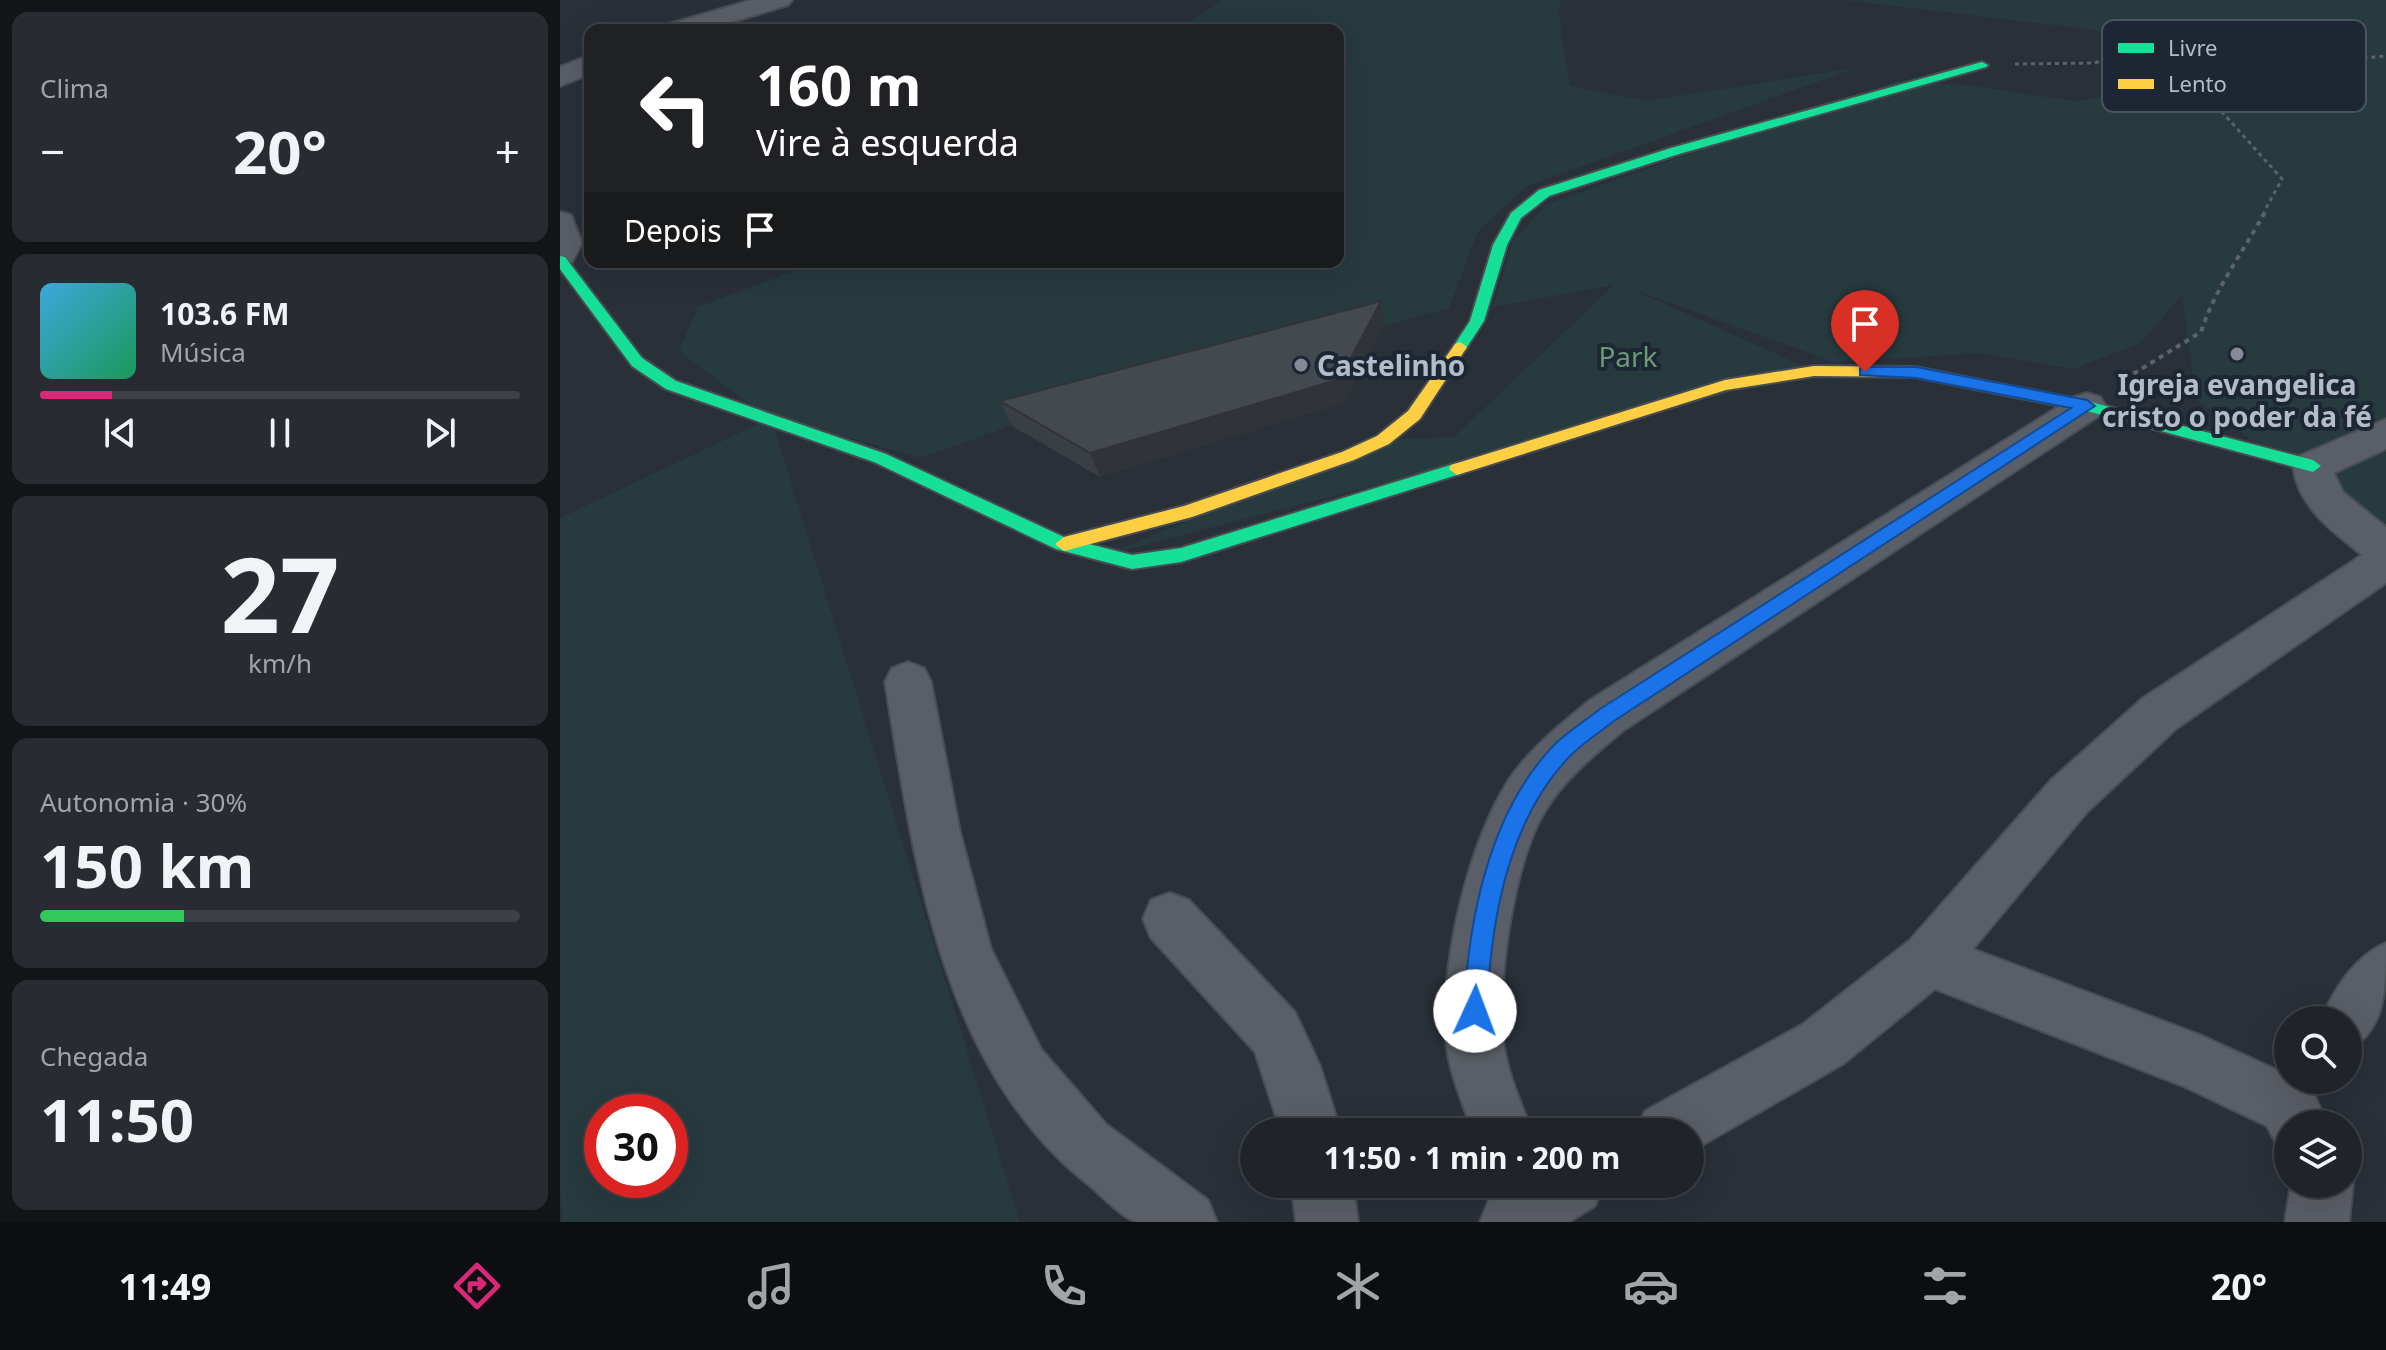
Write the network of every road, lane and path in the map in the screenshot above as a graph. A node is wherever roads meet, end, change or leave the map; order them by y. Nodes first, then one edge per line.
1 (779, 0) edge
2 (698, 24) edge
3 (2386, 56) edge
4 (2366, 58) edge
5 (2102, 61) edge
6 (1982, 65) joint
7 (584, 66) edge
8 (560, 78) edge
9 (2222, 112) edge
10 (560, 222) edge
11 (560, 258) edge
12 (2087, 406) junction
13 (2386, 433) edge
14 (2313, 466) junction
15 (1062, 544) junction
16 (2386, 550) edge
17 (2386, 561) edge
18 (908, 682) dead end
19 (1170, 919) dead end
20 (1929, 959) junction
21 (2386, 970) edge
22 (2360, 1006) edge
23 (2297, 1103) edge
24 (1307, 1118) edge
25 (1498, 1118) edge
26 (1691, 1118) edge
27 (1324, 1198) edge
28 (2321, 1198) edge
29 (1186, 1222) edge
30 (1327, 1222) edge
31 (2316, 1222) edge

1 - 2 street
3 - 4 path
5 - 6 path
6 - 15 street
7 - 8 street
9 - 12 path
10 - 11 street
11 - 15 street
12 - 14 street
12 - 15 street
12 - 25 street
13 - 14 street
14 - 16 street
17 - 20 street
18 - 29 street
19 - 24 street
20 - 23 street
20 - 26 street
21 - 22 street
27 - 30 street
28 - 31 street

